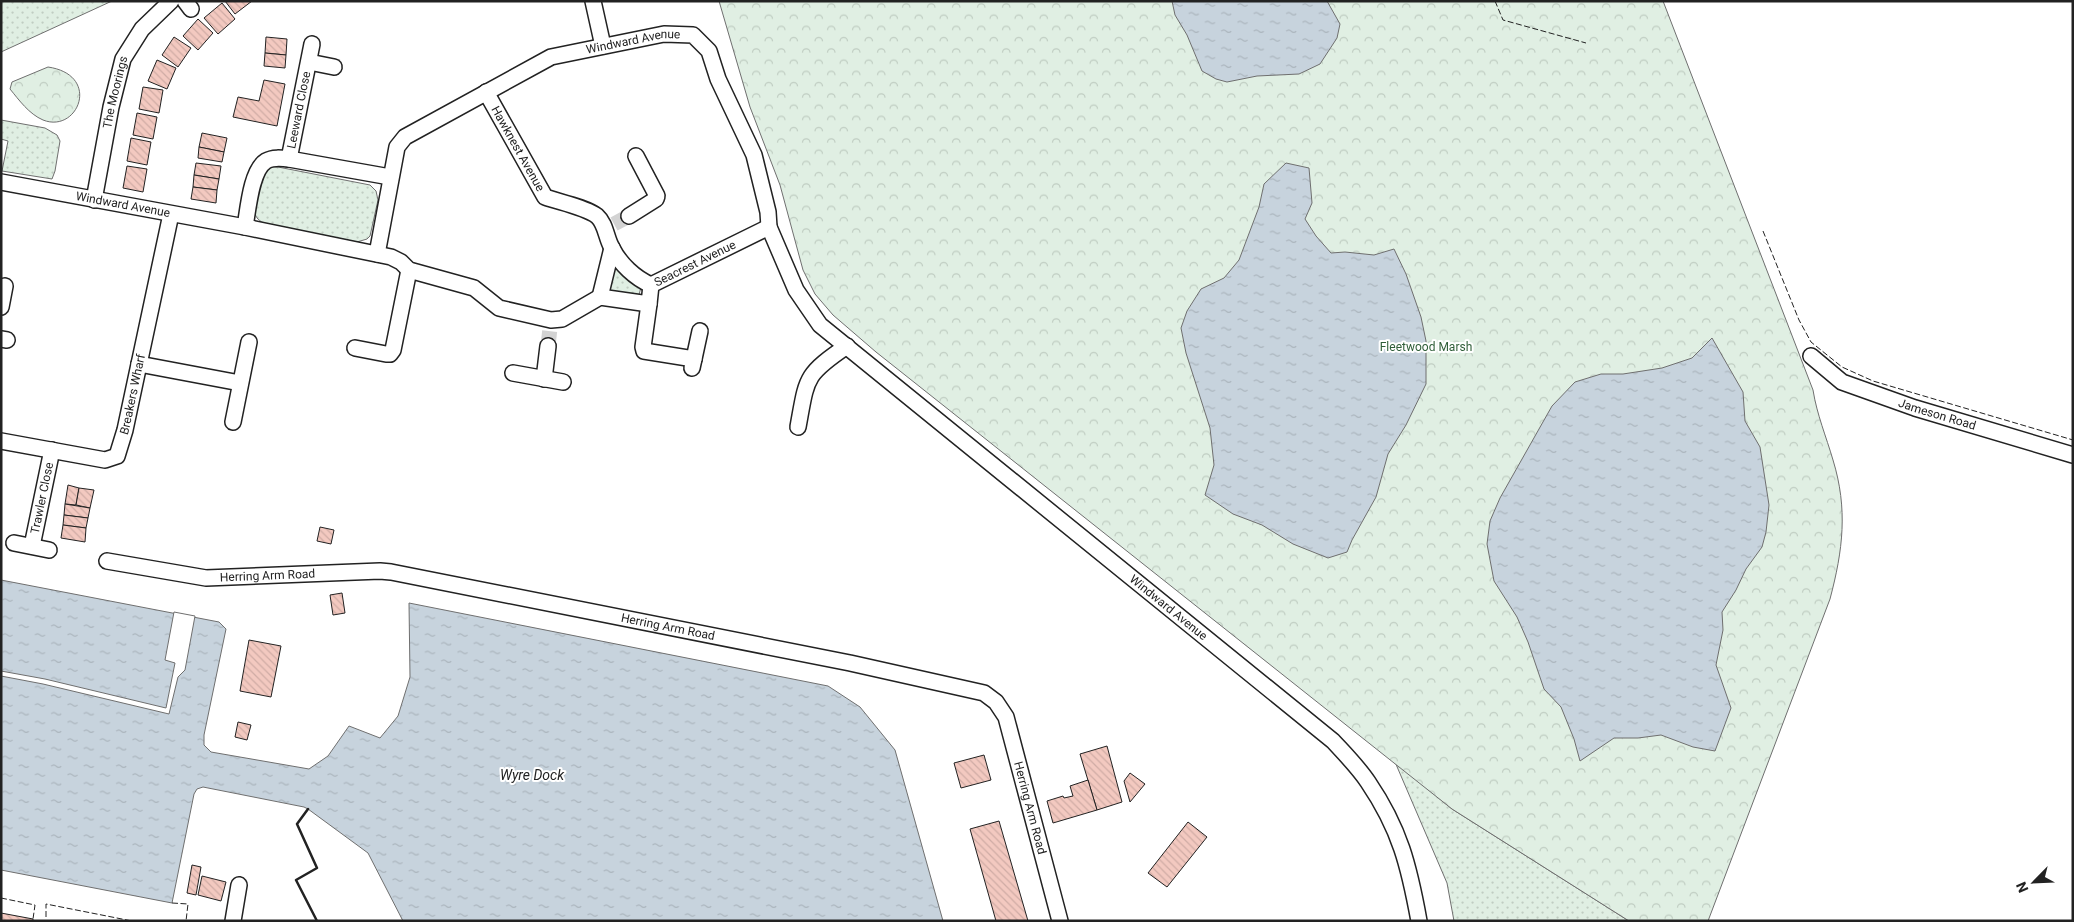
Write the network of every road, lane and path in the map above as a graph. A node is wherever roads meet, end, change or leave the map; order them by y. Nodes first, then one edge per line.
1 (171, 1) edge
2 (593, 1) edge
3 (312, 44) dead end
4 (603, 46) junction
5 (309, 62) junction
6 (334, 67) dead end
7 (486, 92) junction
8 (636, 156) dead end
9 (289, 158) junction
10 (390, 177) junction
11 (1, 182) edge
12 (94, 200) junction
13 (171, 214) junction
14 (629, 216) tunnel mouth
15 (245, 227) junction
16 (769, 227) junction
17 (612, 248) junction
18 (377, 254) junction
19 (408, 270) junction
20 (651, 285) junction
21 (7, 287) edge
22 (600, 297) junction
23 (649, 304) junction
24 (1, 307) edge
25 (700, 331) dead end
26 (249, 342) dead end
27 (548, 346) tunnel mouth
28 (847, 346) junction
29 (355, 348) dead end
30 (1811, 356) dead end
31 (139, 364) junction
32 (513, 373) dead end
33 (544, 379) junction
34 (563, 382) dead end
35 (240, 383) junction
36 (233, 422) dead end
37 (798, 427) dead end
38 (1, 440) edge
39 (52, 450) junction
40 (2073, 455) edge
41 (14, 543) dead end
42 (32, 546) junction
43 (49, 550) dead end
44 (108, 561) dead end
45 (239, 885) dead end
46 (233, 921) edge
47 (1060, 921) edge
48 (1419, 921) edge

1 - 12 street, The Moorings
2 - 4 street
3 - 5 street, Leeward Close
4 - 7 street, Windward Avenue
4 - 16 street, Windward Avenue
5 - 6 street, Leeward Close
5 - 9 street, Leeward Close
7 - 10 street, Windward Avenue
7 - 17 street, Hawknest Avenue
8 - 14 street
9 - 10 street
9 - 15 street
10 - 18 street, Windward Avenue
11 - 12 street, Windward Avenue
12 - 13 street, Windward Avenue
13 - 15 street, Windward Avenue
13 - 31 street, Breakers Wharf
15 - 18 street, Windward Avenue
16 - 20 street, Seacrest Avenue
16 - 28 street, Windward Avenue
17 - 20 street, Hawknest Avenue
17 - 22 street
18 - 19 street
19 - 22 street
19 - 29 street
20 - 23 street, Seacrest Avenue
21 - 24 street
22 - 23 street, Seacrest Avenue
23 - 25 street
26 - 35 street
27 - 33 street
28 - 37 street
28 - 48 street, Windward Avenue
30 - 40 street, Jameson Road
31 - 35 street
31 - 39 street, Breakers Wharf
32 - 33 street
33 - 34 street
35 - 36 street
38 - 39 street, Breakers Wharf
39 - 42 street, Trawler Close
41 - 42 street, Trawler Close
42 - 43 street, Trawler Close
44 - 47 street, Herring Arm Road
45 - 46 street

